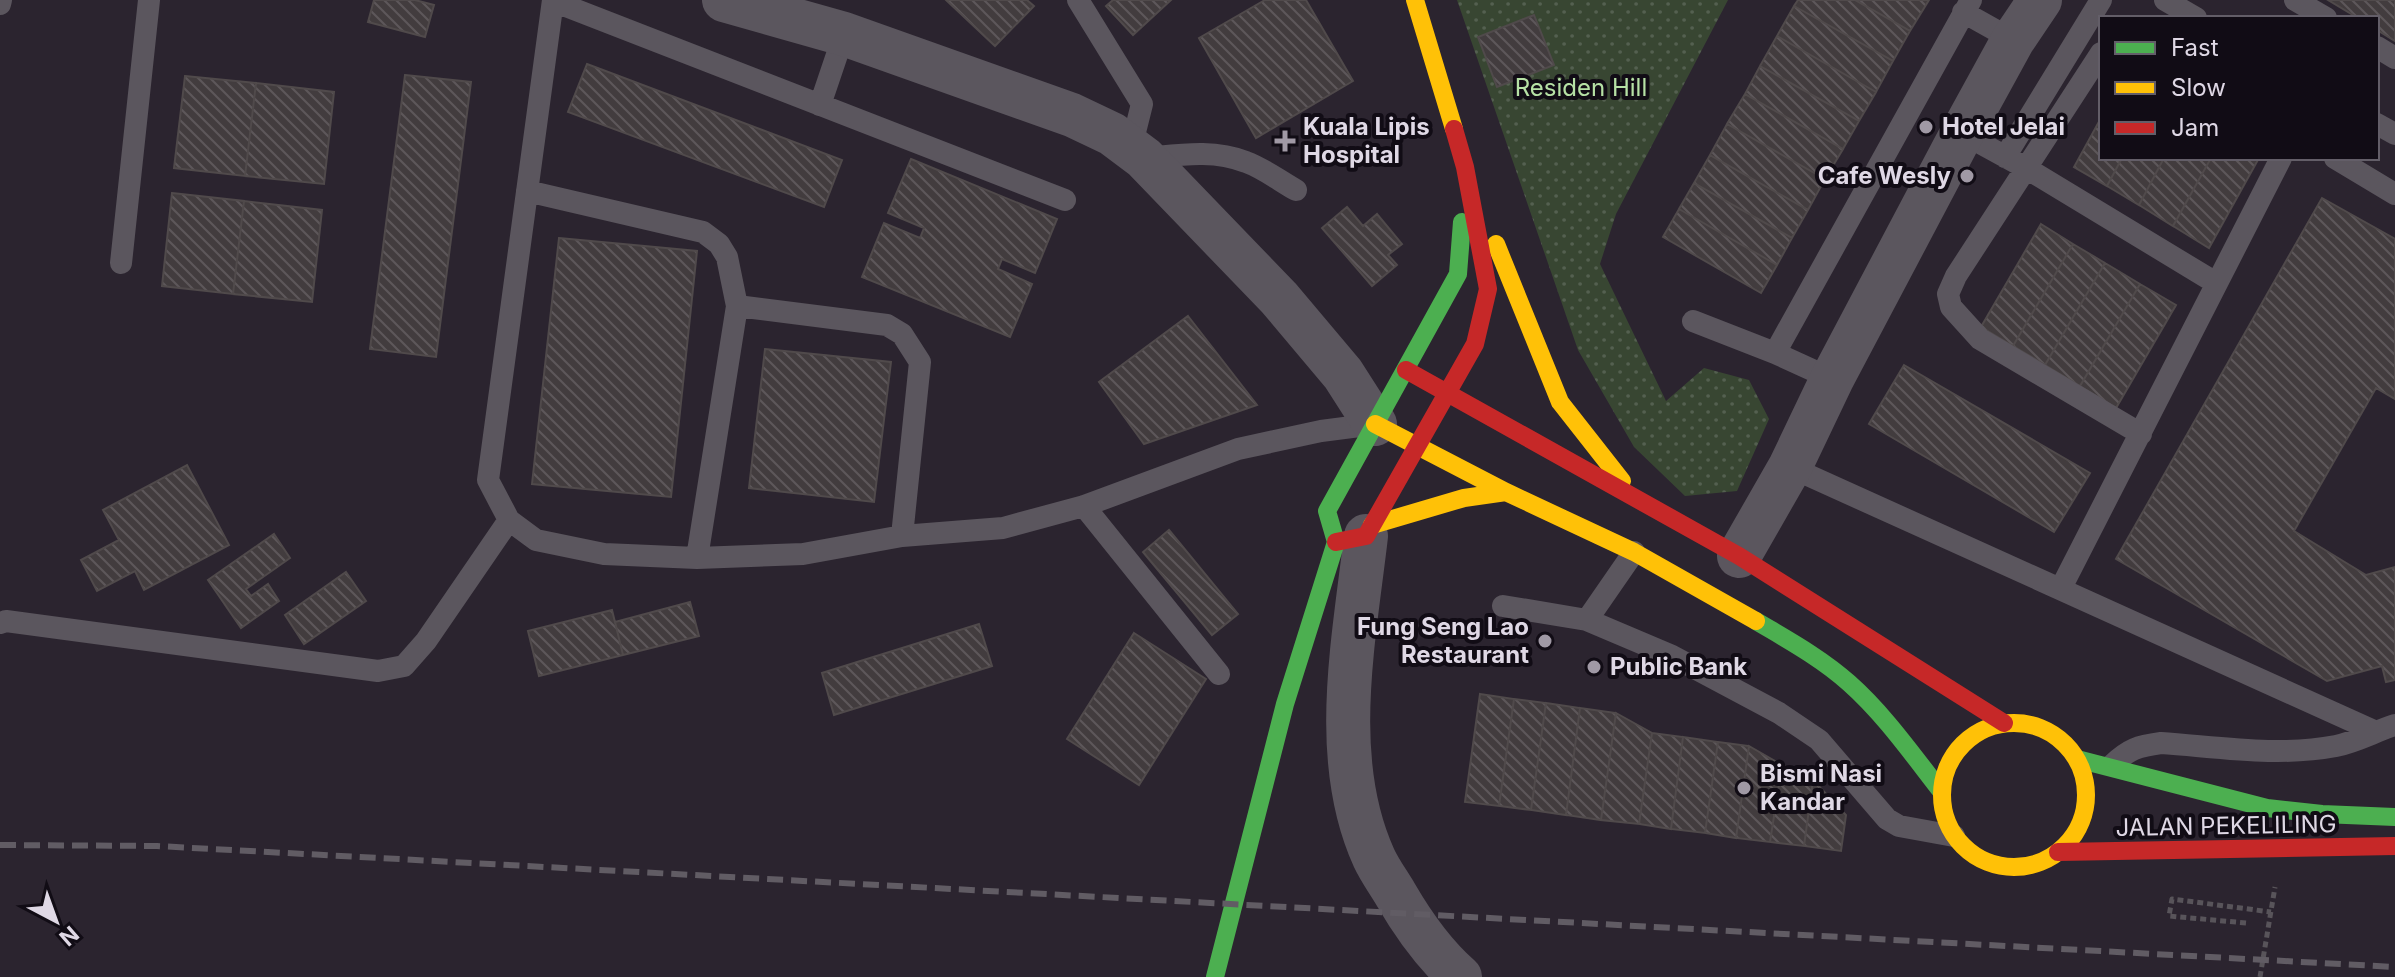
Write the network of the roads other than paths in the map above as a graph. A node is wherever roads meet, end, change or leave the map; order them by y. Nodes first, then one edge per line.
1 (149, 0) edge
2 (724, 0) edge
3 (1078, 0) edge
4 (1415, 0) edge
5 (2040, 0) edge
6 (2101, 0) edge
7 (2165, 0) edge
8 (2295, 0) edge
9 (553, 1) edge
10 (1967, 6) edge
11 (2193, 16) edge
12 (2323, 16) edge
13 (844, 34) junction
14 (2013, 40) junction
15 (2099, 56) edge
16 (820, 105) junction
17 (1962, 133) junction
18 (1137, 153) junction
19 (2005, 157) junction
20 (2280, 160) edge
21 (2338, 160) edge
22 (1465, 167) junction
23 (2026, 168) junction
24 (1296, 190) dead end
25 (527, 191) junction
26 (2395, 194) edge
27 (1065, 200) dead end
28 (121, 263) dead end
29 (2216, 283) junction
30 (737, 306) junction
31 (1693, 321) dead end
32 (1775, 353) junction
33 (1406, 370) junction
34 (1343, 374) junction
35 (1832, 379) junction
36 (1446, 394) junction
37 (1375, 424) junction
38 (2141, 434) junction
39 (1417, 446) junction
40 (1790, 467) junction
41 (1506, 492) junction
42 (1632, 494) junction
43 (1084, 506) junction
44 (509, 520) junction
45 (1358, 534) junction
46 (902, 536) junction
47 (1634, 552) junction
48 (1739, 556) junction
49 (697, 558) junction
50 (2061, 588) junction
51 (1503, 606) dead end
52 (1587, 620) junction
53 (0, 623) edge
54 (1219, 674) dead end
55 (2004, 723) junction
56 (2384, 728) edge
57 (2077, 759) junction
58 (2112, 765) junction
59 (1941, 791) junction
60 (2395, 817) edge
61 (1954, 836) junction
62 (2395, 846) edge
63 (2058, 852) junction
64 (1215, 977) edge
65 (1460, 977) edge

1 - 28 lane
2 - 13 street
3 - 18 lane
4 - 22 street
5 - 14 street
6 - 19 lane
7 - 11 lane
8 - 12 lane
9 - 16 lane
9 - 25 lane
10 - 14 lane
10 - 32 lane
13 - 16 lane
13 - 18 street
14 - 17 street
15 - 23 lane
16 - 27 lane
17 - 19 lane
17 - 35 street
18 - 24 lane
18 - 34 street
19 - 23 lane
20 - 29 lane
21 - 26 lane
22 - 33 street
22 - 36 street
22 - 42 street
23 - 29 lane
23 - 38 lane
25 - 30 lane
25 - 44 lane
29 - 38 lane
30 - 46 lane
30 - 49 lane
31 - 32 lane
32 - 35 lane
33 - 34 street
33 - 36 street
33 - 37 street
34 - 37 street
35 - 40 street
36 - 39 street
36 - 42 street
37 - 39 street
37 - 43 lane
37 - 45 street
38 - 50 lane
39 - 41 street
39 - 45 street
40 - 48 street
40 - 50 lane
41 - 45 street
41 - 47 street
42 - 48 street
43 - 46 lane
43 - 54 lane
44 - 49 lane
44 - 53 lane
45 - 64 street
45 - 65 street
46 - 49 lane
47 - 52 lane
47 - 59 street
48 - 55 street
50 - 56 lane
51 - 52 lane
52 - 61 lane
55 - 57 street
55 - 59 street
56 - 58 lane
57 - 58 street, JALAN PEKELILING
57 - 63 street
58 - 60 street, JALAN PEKELILING
59 - 61 street
61 - 63 street
62 - 63 street, JALAN PEKELILING

